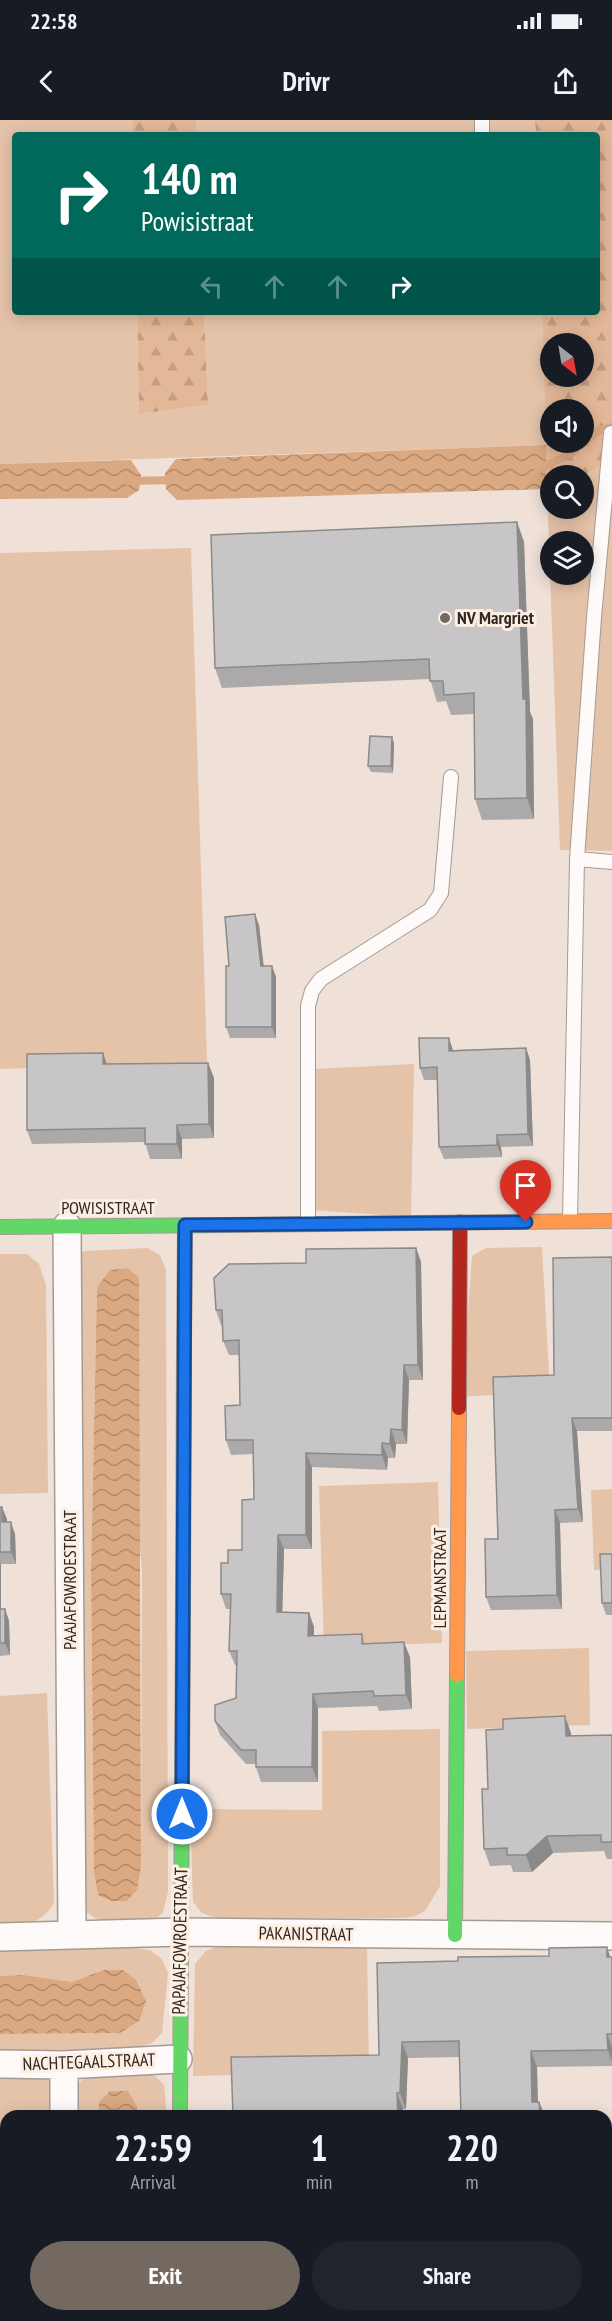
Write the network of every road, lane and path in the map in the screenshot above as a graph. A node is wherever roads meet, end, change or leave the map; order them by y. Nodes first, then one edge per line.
1 (611, 433) edge
2 (452, 777) dead end
3 (577, 859) junction
4 (612, 862) edge
5 (570, 1221) junction
6 (612, 1221) edge
7 (460, 1222) junction
8 (308, 1223) junction
9 (185, 1225) junction
10 (67, 1226) junction
11 (0, 1227) edge
12 (181, 1932) junction
13 (72, 1934) junction
14 (455, 1935) junction
15 (612, 1936) edge
16 (0, 1937) edge
17 (178, 2059) junction
18 (0, 2064) edge
19 (64, 2065) junction
20 (64, 2110) edge
21 (180, 2110) edge

1 - 3 lane
2 - 8 lane
3 - 4 lane
3 - 5 lane
5 - 6 street, POWISISTRAAT
5 - 7 street, POWISISTRAAT
7 - 8 street, POWISISTRAAT
7 - 14 street, LEPMANSTRAAT
8 - 9 street, POWISISTRAAT
9 - 10 street, POWISISTRAAT
9 - 12 street, PAPAJAFOWROESTRAAT
10 - 11 street, POWISISTRAAT
10 - 13 street, PAAJAFOWROESTRAAT
12 - 13 street, PAKANISTRAAT
12 - 14 street, PAKANISTRAAT
12 - 17 street, PAPAJAFOWROESTRAAT
13 - 16 street, PAKANISTRAAT
14 - 15 street, PAKANISTRAAT
17 - 19 street, NACHTEGAALSTRAAT
17 - 21 street, PAPAJAFOWROESTRAAT
18 - 19 street, NACHTEGAALSTRAAT
19 - 20 street

